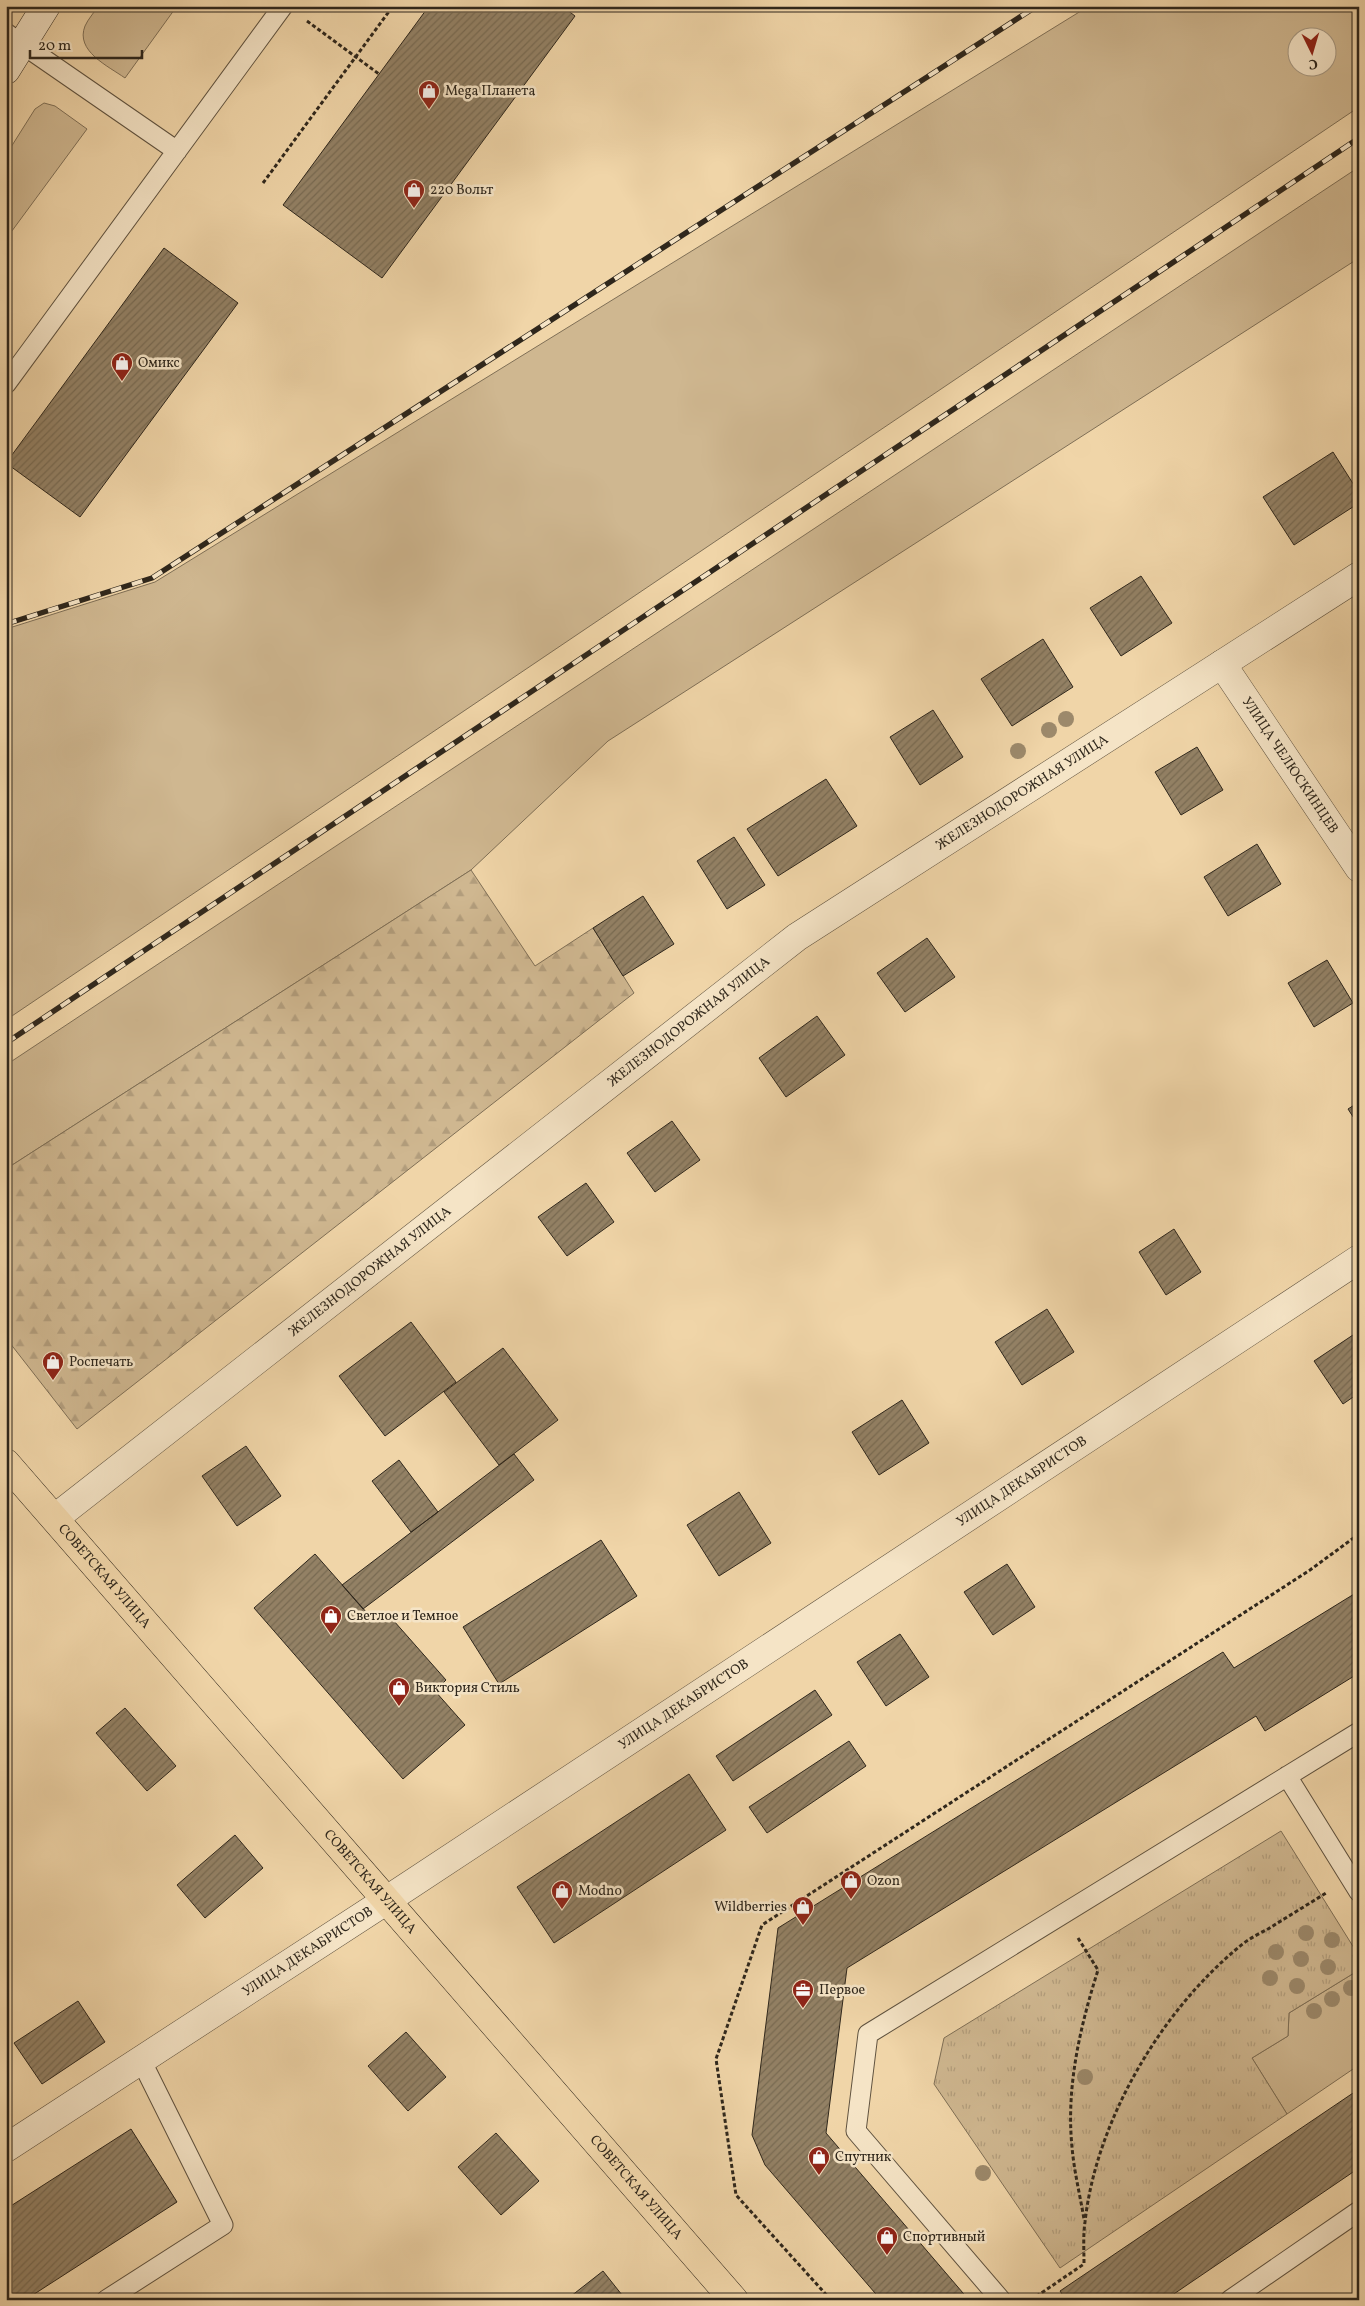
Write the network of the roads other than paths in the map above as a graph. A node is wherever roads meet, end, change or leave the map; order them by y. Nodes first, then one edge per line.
1 (46, 6) edge
2 (283, 6) edge
3 (14, 38) edge
4 (6, 70) edge
5 (177, 151) junction
6 (6, 384) edge
7 (1359, 576) edge
8 (1222, 664) junction
9 (1359, 868) edge
10 (1359, 1259) edge
11 (6, 1463) edge
12 (54, 1518) junction
13 (1359, 1732) edge
14 (1287, 1776) junction
15 (1354, 1885) edge
16 (387, 1900) junction
17 (141, 2060) junction
18 (6, 2148) edge
19 (1359, 2211) edge
20 (106, 2300) edge
21 (734, 2300) edge
22 (1001, 2300) edge
23 (1230, 2300) edge

1 - 3 street
2 - 5 lane
3 - 4 street
3 - 5 lane
5 - 6 lane
7 - 8 street, ЖЕЛЕЗНОДОРОЖНАЯ УЛИЦА
8 - 9 street, УЛИЦА ЧЕЛЮСКИНЦЕВ
8 - 12 street, ЖЕЛЕЗНОДОРОЖНАЯ УЛИЦА
10 - 16 street, УЛИЦА ДЕКАБРИСТОВ
11 - 12 main road, СОВЕТСКАЯ УЛИЦА
12 - 16 main road, СОВЕТСКАЯ УЛИЦА
13 - 14 lane
14 - 15 lane
14 - 22 lane
16 - 17 street, УЛИЦА ДЕКАБРИСТОВ
16 - 21 main road, СОВЕТСКАЯ УЛИЦА
17 - 18 street, УЛИЦА ДЕКАБРИСТОВ
17 - 20 lane
19 - 23 lane

